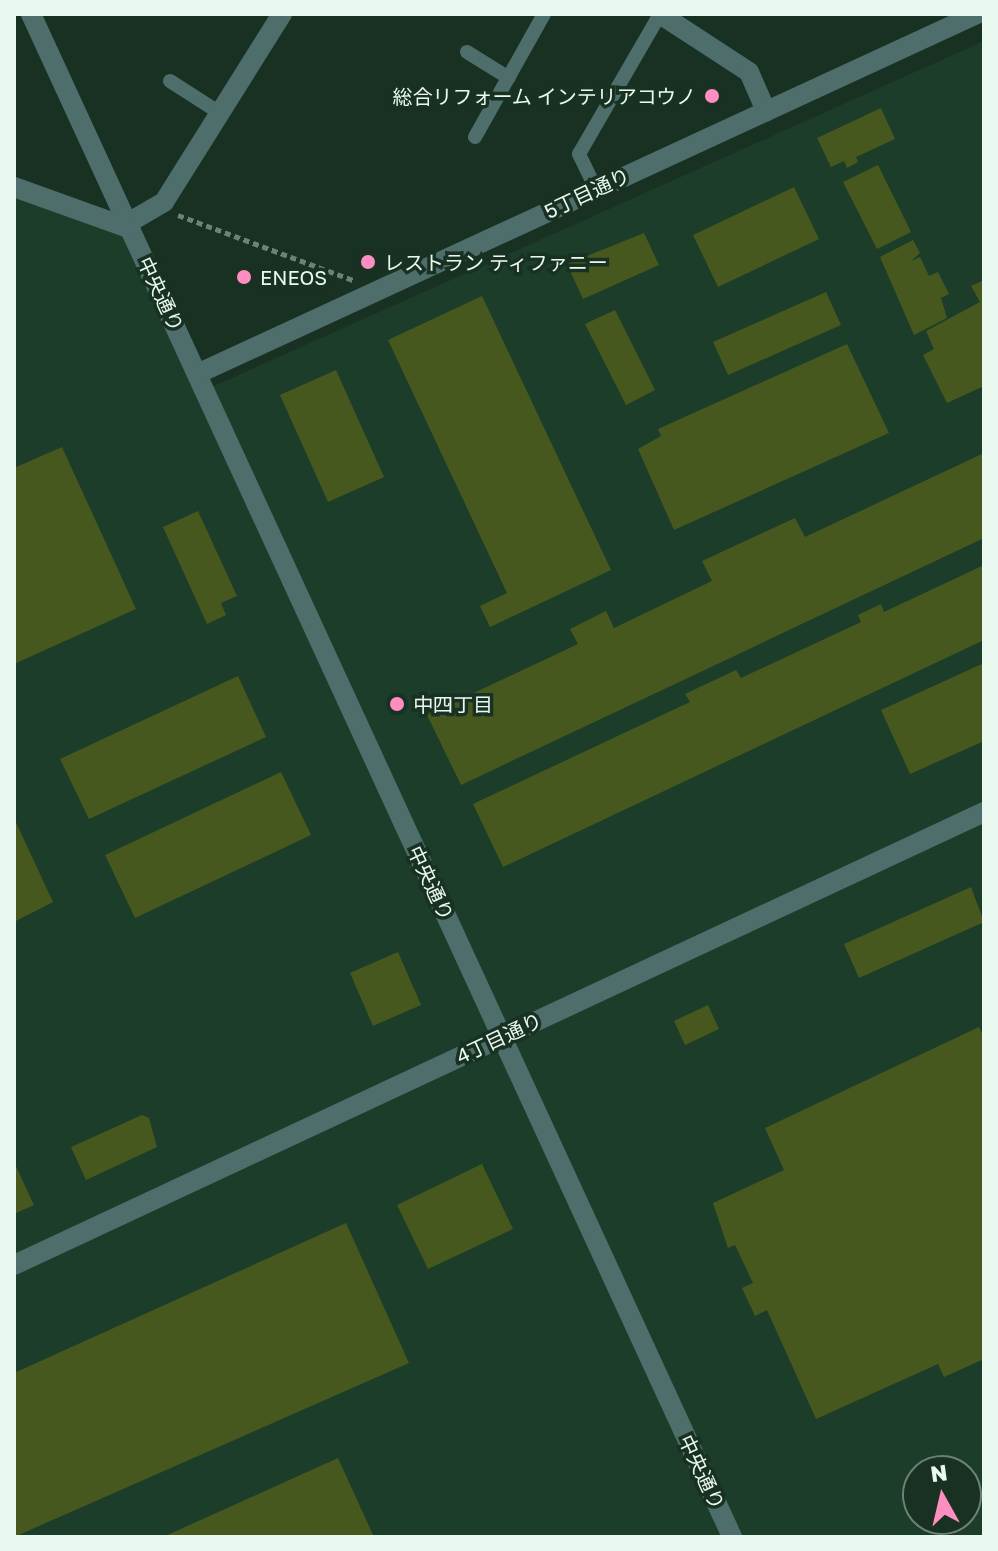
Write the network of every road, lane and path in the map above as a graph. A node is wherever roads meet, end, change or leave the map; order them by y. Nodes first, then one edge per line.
1 (31, 14) edge
2 (544, 14) edge
3 (660, 14) edge
4 (977, 14) edge
5 (274, 17) edge
6 (467, 52) dead end
7 (509, 78) junction
8 (170, 81) dead end
9 (766, 111) junction
10 (220, 113) junction
11 (475, 137) dead end
12 (14, 187) edge
13 (596, 189) junction
14 (156, 207) junction
15 (129, 226) junction
16 (364, 296) junction
17 (197, 374) junction
18 (984, 812) edge
19 (502, 1037) junction
20 (14, 1265) edge
21 (732, 1537) edge

1 - 15 street, 中央通り
2 - 7 lane
3 - 9 street
3 - 13 lane
4 - 9 street, 5丁目通り
5 - 10 street
6 - 7 lane
7 - 11 lane
8 - 10 lane
9 - 13 street, 5丁目通り
10 - 14 street
12 - 15 street
13 - 16 street, 5丁目通り
14 - 15 street
14 - 16 path
15 - 17 street, 中央通り
16 - 17 street, 5丁目通り
17 - 19 street, 中央通り
18 - 19 street, 4丁目通り
19 - 20 street, 4丁目通り
19 - 21 street, 中央通り

